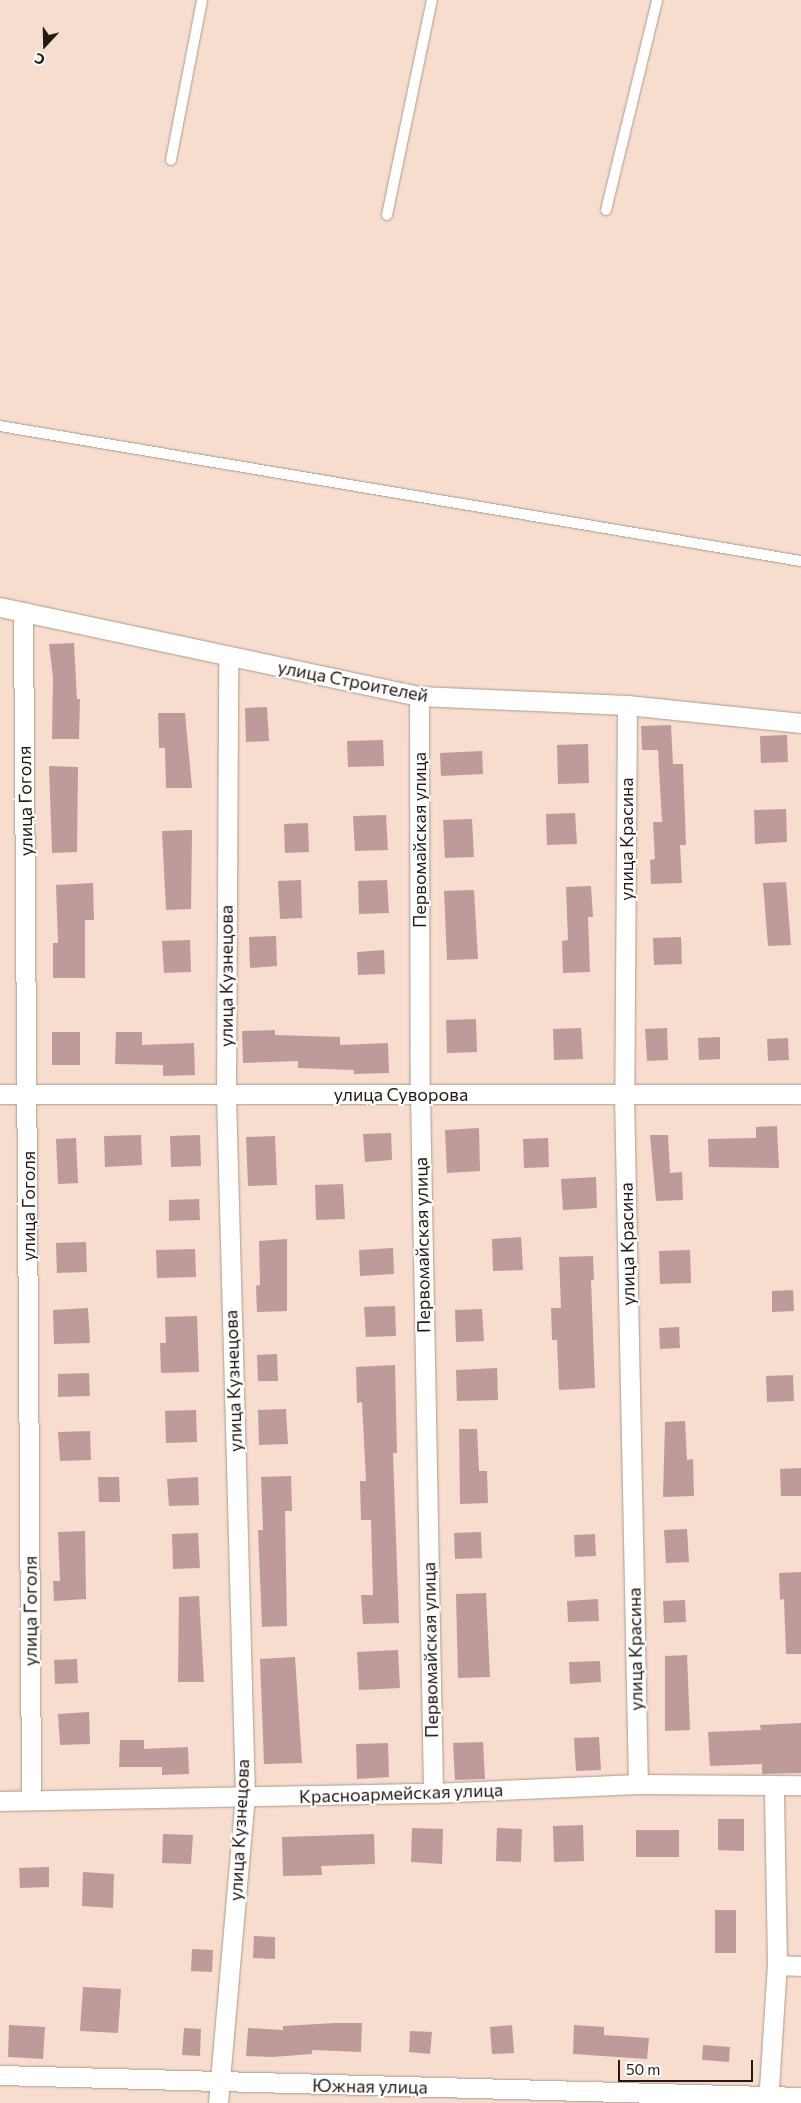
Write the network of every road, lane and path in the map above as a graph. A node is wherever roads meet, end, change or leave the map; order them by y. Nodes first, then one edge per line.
1 (202, 0) edge
2 (432, 0) edge
3 (657, 0) edge
4 (170, 160) dead end
5 (606, 210) dead end
6 (388, 215) dead end
7 (0, 426) edge
8 (801, 560) edge
9 (0, 606) edge
10 (23, 612) junction
11 (228, 657) junction
12 (419, 696) junction
13 (627, 705) junction
14 (801, 723) edge
15 (0, 1094) edge
16 (28, 1094) junction
17 (226, 1094) junction
18 (420, 1094) junction
19 (624, 1094) junction
20 (801, 1094) edge
21 (638, 1784) junction
22 (801, 1785) edge
23 (774, 1786) junction
24 (433, 1793) junction
25 (245, 1797) junction
26 (31, 1800) junction
27 (0, 1801) edge
28 (777, 1965) junction
29 (801, 1966) edge
30 (0, 2075) edge
31 (220, 2082) junction
32 (801, 2097) edge
33 (768, 2100) edge
34 (218, 2103) edge

1 - 4 lane
2 - 6 lane
3 - 5 lane
7 - 8 lane
9 - 10 street, улица Строителей
10 - 11 street, улица Строителей
10 - 16 street, улица Гоголя
11 - 12 street, улица Строителей
11 - 17 street, улица Кузнецова
12 - 13 street, улица Строителей
12 - 18 street, Первомайская улица
13 - 14 street, улица Строителей
13 - 19 street, улица Красина
15 - 16 street, улица Суворова
16 - 17 street, улица Суворова
16 - 26 street, улица Гоголя
17 - 18 street, улица Суворова
17 - 25 street, улица Кузнецова
18 - 19 street, улица Суворова
18 - 24 street, Первомайская улица
19 - 20 street, улица Суворова
19 - 21 street, улица Красина
21 - 23 street, Красноармейская улица
21 - 24 street, Красноармейская улица
22 - 23 street, Красноармейская улица
23 - 28 street
24 - 25 street, Красноармейская улица
25 - 26 street, Красноармейская улица
25 - 31 street, улица Кузнецова
26 - 27 street, Красноармейская улица
28 - 29 street
28 - 33 street
30 - 31 street, Южная улица
31 - 33 street, Южная улица
31 - 34 street, улица Кузнецова
32 - 33 street, Южная улица

